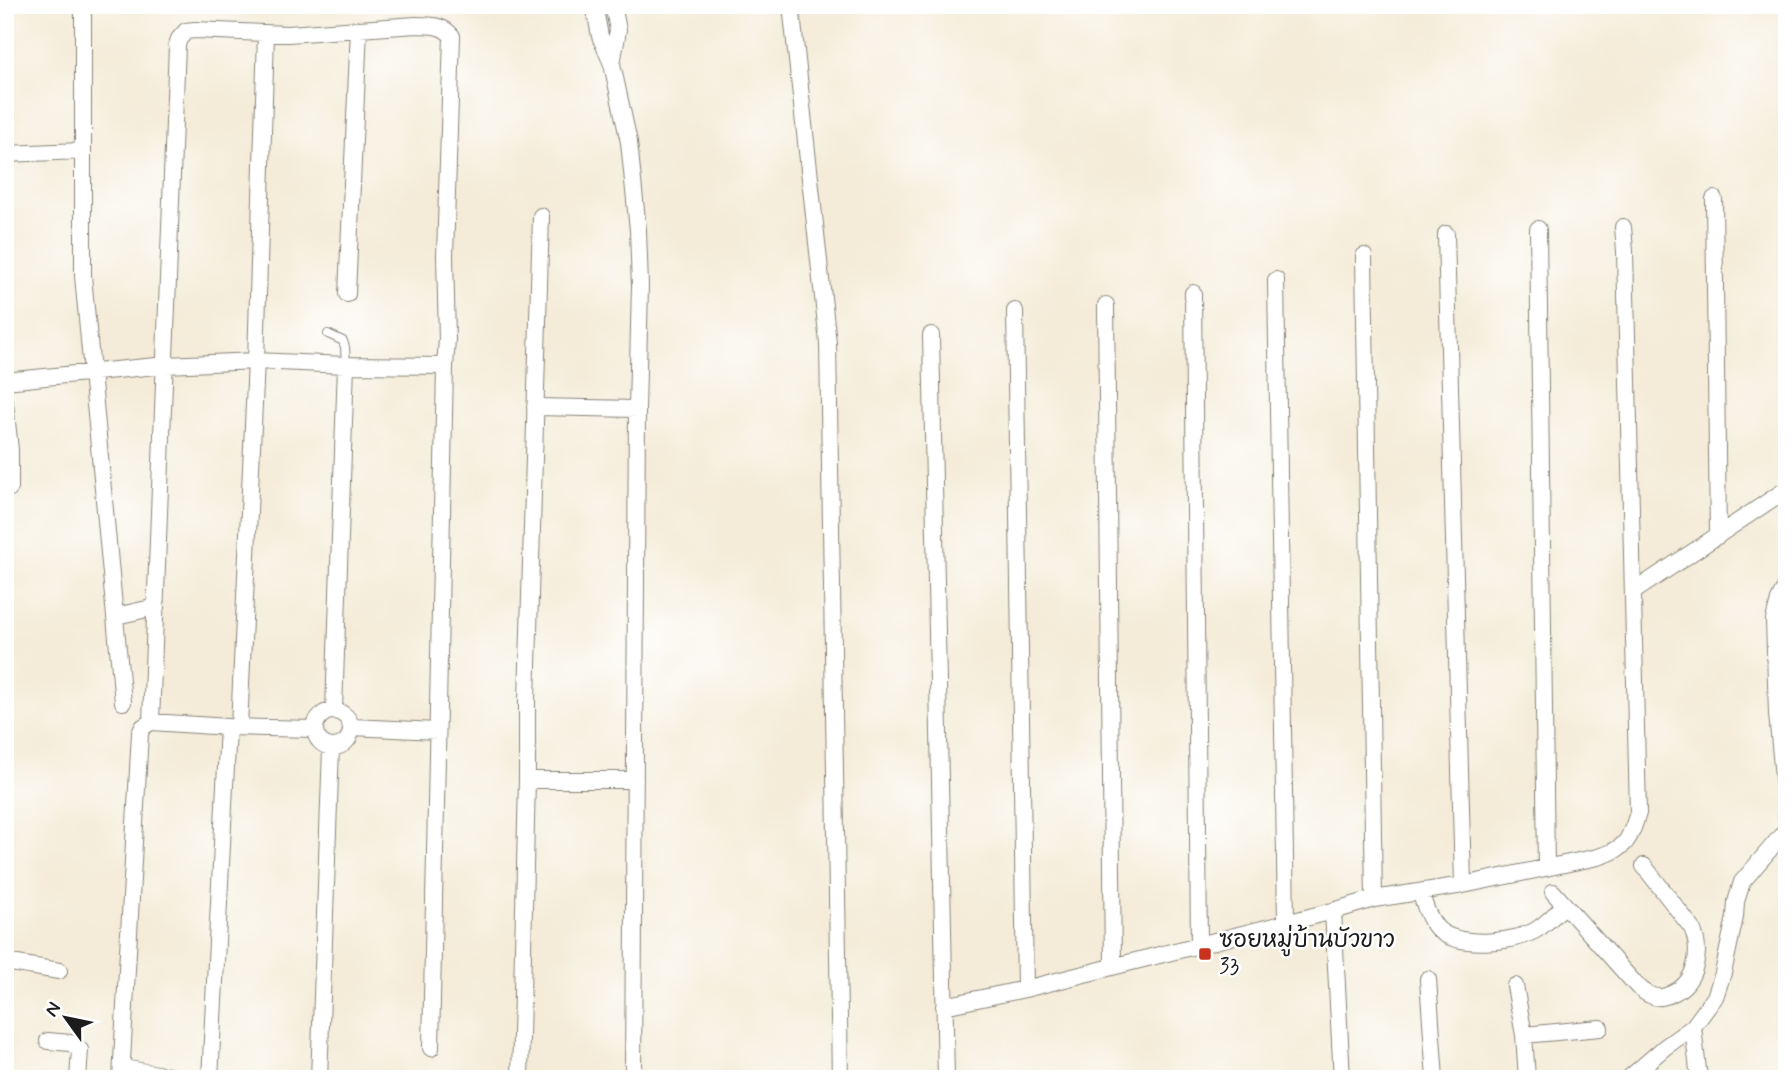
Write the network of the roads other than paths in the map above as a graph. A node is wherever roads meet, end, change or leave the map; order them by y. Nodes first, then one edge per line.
1 (594, 5) edge
2 (614, 5) edge
3 (791, 5) edge
4 (83, 13) dead end
5 (359, 29) junction
6 (266, 34) junction
7 (612, 64) junction
8 (82, 151) junction
9 (5, 154) edge
10 (1714, 199) dead end
11 (541, 216) dead end
12 (1623, 227) dead end
13 (1538, 229) dead end
14 (1446, 234) dead end
15 (1364, 256) dead end
16 (1276, 280) dead end
17 (1193, 293) dead end
18 (347, 294) dead end
19 (1106, 305) dead end
20 (1015, 312) dead end
21 (328, 334) dead end
22 (931, 335) dead end
23 (256, 361) junction
24 (166, 365) junction
25 (346, 365) junction
26 (445, 366) junction
27 (92, 372) junction
28 (5, 382) edge
29 (5, 403) edge
30 (535, 407) junction
31 (637, 409) junction
32 (10, 488) dead end
33 (1787, 489) edge
34 (1718, 536) junction
35 (1787, 584) edge
36 (1633, 592) junction
37 (156, 607) junction
38 (116, 616) junction
39 (123, 702) dead end
40 (334, 710) junction
41 (1782, 710) edge
42 (151, 722) junction
43 (233, 727) junction
44 (352, 727) junction
45 (315, 729) junction
46 (437, 731) junction
47 (331, 747) junction
48 (527, 780) junction
49 (635, 780) junction
50 (1787, 819) edge
51 (1787, 829) edge
52 (1644, 866) dead end
53 (1546, 868) junction
54 (1463, 886) junction
55 (1420, 892) junction
56 (1553, 892) dead end
57 (1374, 899) junction
58 (1564, 906) junction
59 (1333, 911) junction
60 (1286, 922) junction
61 (1199, 945) junction
62 (5, 962) edge
63 (1113, 966) junction
64 (59, 971) dead end
65 (1428, 979) dead end
66 (1515, 986) dead end
67 (1025, 989) junction
68 (944, 1006) junction
69 (1693, 1027) junction
70 (1600, 1028) dead end
71 (1524, 1035) junction
72 (48, 1041) dead end
73 (431, 1048) dead end
74 (122, 1073) edge
75 (78, 1079) edge
76 (186, 1079) edge
77 (211, 1079) edge
78 (319, 1079) edge
79 (520, 1079) edge
80 (633, 1079) edge
81 (840, 1079) edge
82 (946, 1079) edge
83 (1342, 1079) edge
84 (1435, 1079) edge
85 (1527, 1079) edge
86 (1629, 1079) edge
87 (1699, 1079) edge

1 - 7 street
2 - 7 street
3 - 81 street
4 - 8 street
5 - 6 street
5 - 18 street
5 - 26 street
6 - 23 street
6 - 24 street
7 - 31 street
8 - 9 street
8 - 27 street
10 - 34 street
11 - 30 street
12 - 36 street
13 - 53 street
14 - 54 street
15 - 57 street
16 - 60 street
17 - 61 street
19 - 63 street
20 - 67 street
21 - 25 lane
22 - 68 street
23 - 24 street
23 - 25 street
23 - 43 street
24 - 27 street
24 - 37 street
25 - 26 street
25 - 40 street
26 - 46 street
27 - 28 street
27 - 38 street
29 - 32 street
30 - 31 street
30 - 48 street
31 - 49 street
33 - 34 street
34 - 36 street
35 - 41 street
36 - 53 street
37 - 38 street
37 - 42 street
38 - 39 street
40 - 44 street
40 - 45 street
41 - 50 street
42 - 43 street
42 - 74 street
43 - 45 street
43 - 77 street
44 - 46 street
44 - 47 street
45 - 47 street
46 - 73 street
47 - 78 street
48 - 49 street
48 - 79 street
49 - 80 street
51 - 69 street
52 - 58 street
53 - 54 street
54 - 55 street
55 - 57 street
55 - 58 street
56 - 58 street
57 - 59 street
59 - 60 street
59 - 83 street
60 - 61 street
61 - 63 street
62 - 64 street
63 - 67 street
65 - 84 street
66 - 71 street
67 - 68 street
68 - 82 street
69 - 86 street
69 - 87 street
70 - 71 street
71 - 85 street
72 - 75 street
74 - 76 street

